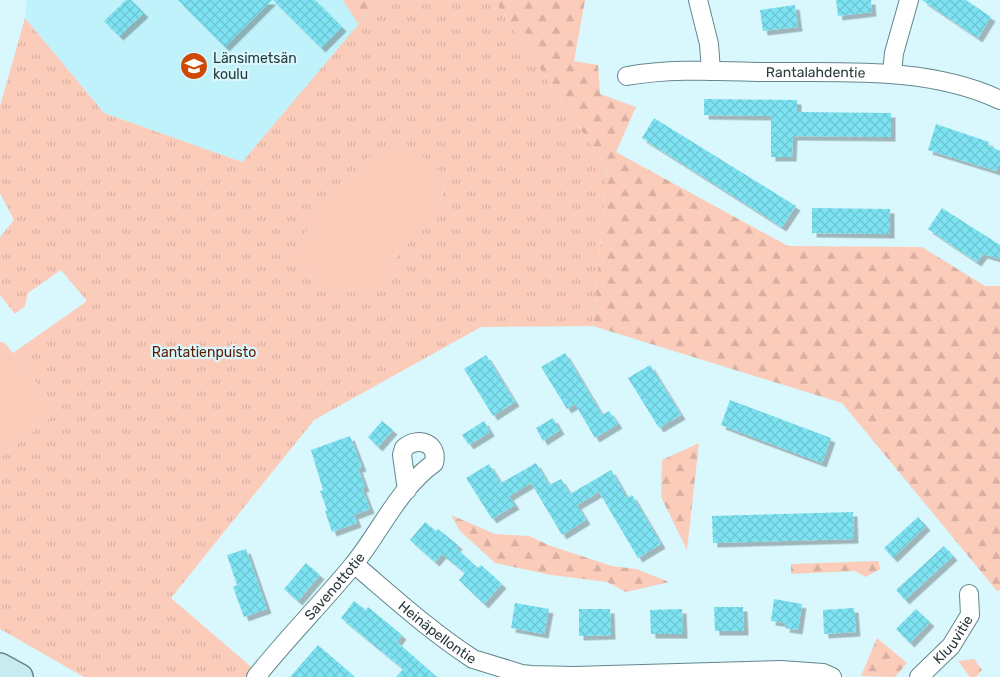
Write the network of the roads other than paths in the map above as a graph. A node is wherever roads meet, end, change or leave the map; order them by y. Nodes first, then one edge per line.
1 (698, 0) edge
2 (909, 0) edge
3 (711, 71) junction
4 (892, 73) junction
5 (627, 76) dead end
6 (1000, 100) edge
7 (407, 490) dead end
8 (354, 564) junction
9 (969, 594) dead end
10 (0, 666) edge
11 (20, 677) edge
12 (256, 677) edge
13 (832, 677) edge
14 (919, 677) edge

1 - 3 street
2 - 4 street
3 - 4 street, Rantalahdentie
3 - 5 street, Rantalahdentie
4 - 6 street, Rantalahdentie
7 - 8 street, Savenottotie
8 - 12 street, Savenottotie
8 - 13 street, Heinäpellontie
9 - 14 street, Kluuvitie
10 - 11 main road

